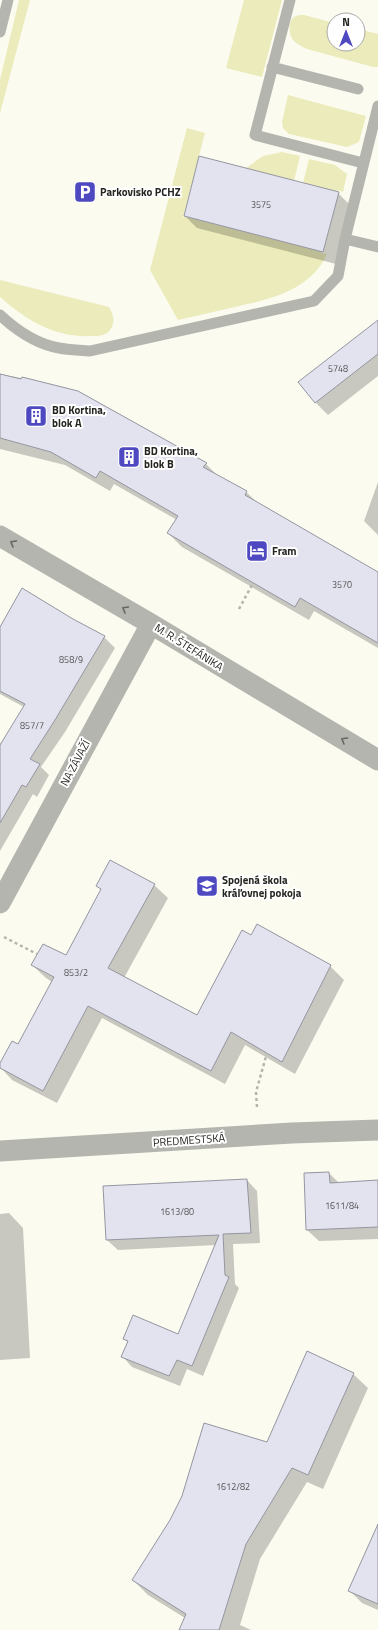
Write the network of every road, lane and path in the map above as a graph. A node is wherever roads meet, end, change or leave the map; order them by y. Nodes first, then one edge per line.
1 (8, 0) edge
2 (290, 0) edge
3 (0, 32) edge
4 (272, 67) junction
5 (358, 89) dead end
6 (378, 106) edge
7 (363, 163) junction
8 (345, 239) junction
9 (378, 247) edge
10 (0, 315) edge
11 (0, 536) edge
12 (253, 583) dead end
13 (239, 609) dead end
14 (151, 624) junction
15 (378, 760) edge
16 (0, 903) edge
17 (4, 937) dead end
18 (37, 954) dead end
19 (267, 1053) dead end
20 (256, 1107) dead end
21 (378, 1130) edge
22 (0, 1151) edge

1 - 3 lane
2 - 4 lane
4 - 5 lane
4 - 7 lane
6 - 7 lane
7 - 8 lane
8 - 9 lane
8 - 10 lane
14 -> 11 street, M. R. ŠTEFÁNIKA
12 - 13 path
15 -> 14 street, M. R. ŠTEFÁNIKA
14 - 16 street, NA ZÁVAŽÍ
17 - 18 path
19 - 20 path
21 - 22 street, PREDMESTSKÁ

